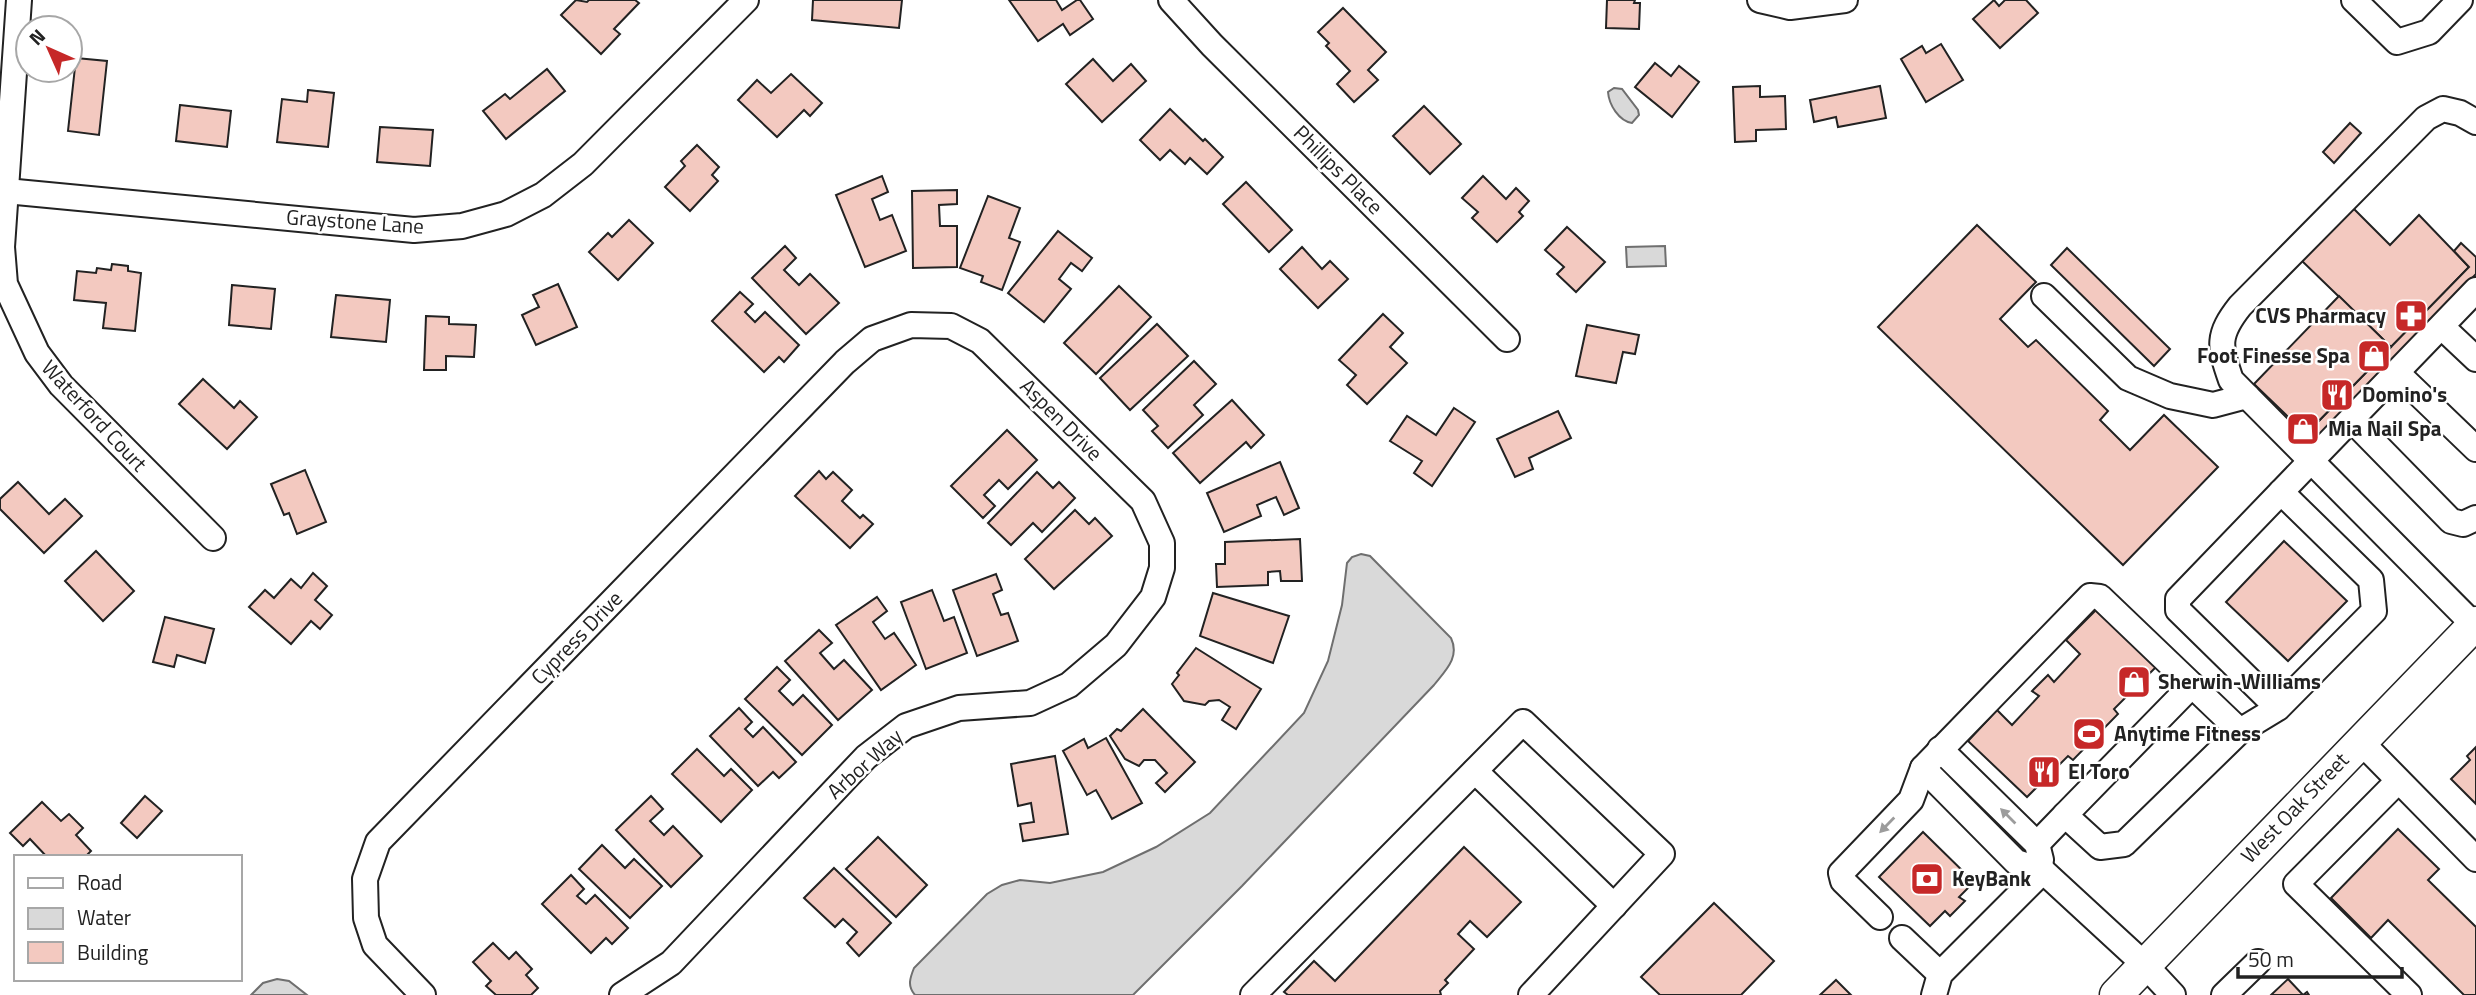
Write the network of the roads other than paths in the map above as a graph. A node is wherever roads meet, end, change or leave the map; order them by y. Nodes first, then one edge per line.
1 (19, 0) edge
2 (746, 0) edge
3 (1171, 0) edge
4 (1760, 0) edge
5 (1845, 0) edge
6 (2354, 0) edge
7 (2460, 0) edge
8 (2476, 122) edge
9 (6, 191) junction
10 (2476, 290) edge
11 (2044, 296) dead end
12 (911, 325) joint
13 (2442, 327) junction
14 (1507, 339) dead end
15 (2476, 359) edge
16 (2398, 373) junction
17 (2247, 396) junction
18 (2352, 420) junction
19 (2476, 449) edge
20 (2312, 461) junction
21 (2281, 492) junction
22 (2476, 518) edge
23 (212, 538) dead end
24 (1161, 568) joint
25 (2475, 625) edge
26 (2192, 685) junction
27 (2278, 708) junction
28 (2239, 731) junction
29 (2360, 741) junction
30 (1940, 749) junction
31 (1923, 768) junction
32 (1475, 771) junction
33 (2398, 781) junction
34 (2065, 815) junction
35 (2037, 844) junction
36 (2476, 859) edge
37 (2043, 871) junction
38 (1614, 906) junction
39 (1880, 917) dead end
40 (1902, 938) dead end
41 (2258, 962) dead end
42 (2145, 965) junction
43 (1937, 985) edge
44 (424, 995) edge
45 (622, 995) edge
46 (1253, 995) edge
47 (1531, 995) edge
48 (2116, 995) edge
49 (2173, 995) edge
50 (2224, 995) edge
51 (2409, 995) edge

1 - 9 street, Waterford Court
2 - 9 street, Graystone Lane
3 - 14 street, Phillips Place
4 - 5 street
6 - 7 street
8 - 17 street
9 - 23 street, Waterford Court
10 - 13 street
11 - 17 street
12 - 24 street, Aspen Drive
12 - 44 street, Cypress Drive
13 - 15 street
13 - 16 street
16 - 18 street
16 - 19 street
17 - 20 street
18 - 20 street
18 - 22 street
20 - 21 street
20 - 25 street
21 - 27 street
21 - 27 street
24 - 45 street, Arbor Way
25 - 29 main road, West Oak Street
26 - 28 street
26 - 30 street
26 - 34 street
27 - 28 street
28 - 34 street
29 - 33 street
29 - 42 main road, West Oak Street
30 - 31 street
35 -> 30 street
31 - 37 street
31 -> 39 street
32 - 38 street
32 - 38 street
32 - 46 street
33 - 36 street
33 - 51 street
34 - 35 street
35 - 37 street
37 - 42 street
37 - 43 street
38 - 47 street
40 - 43 street
41 - 50 street
42 - 48 main road, West Oak Street
42 - 49 street

